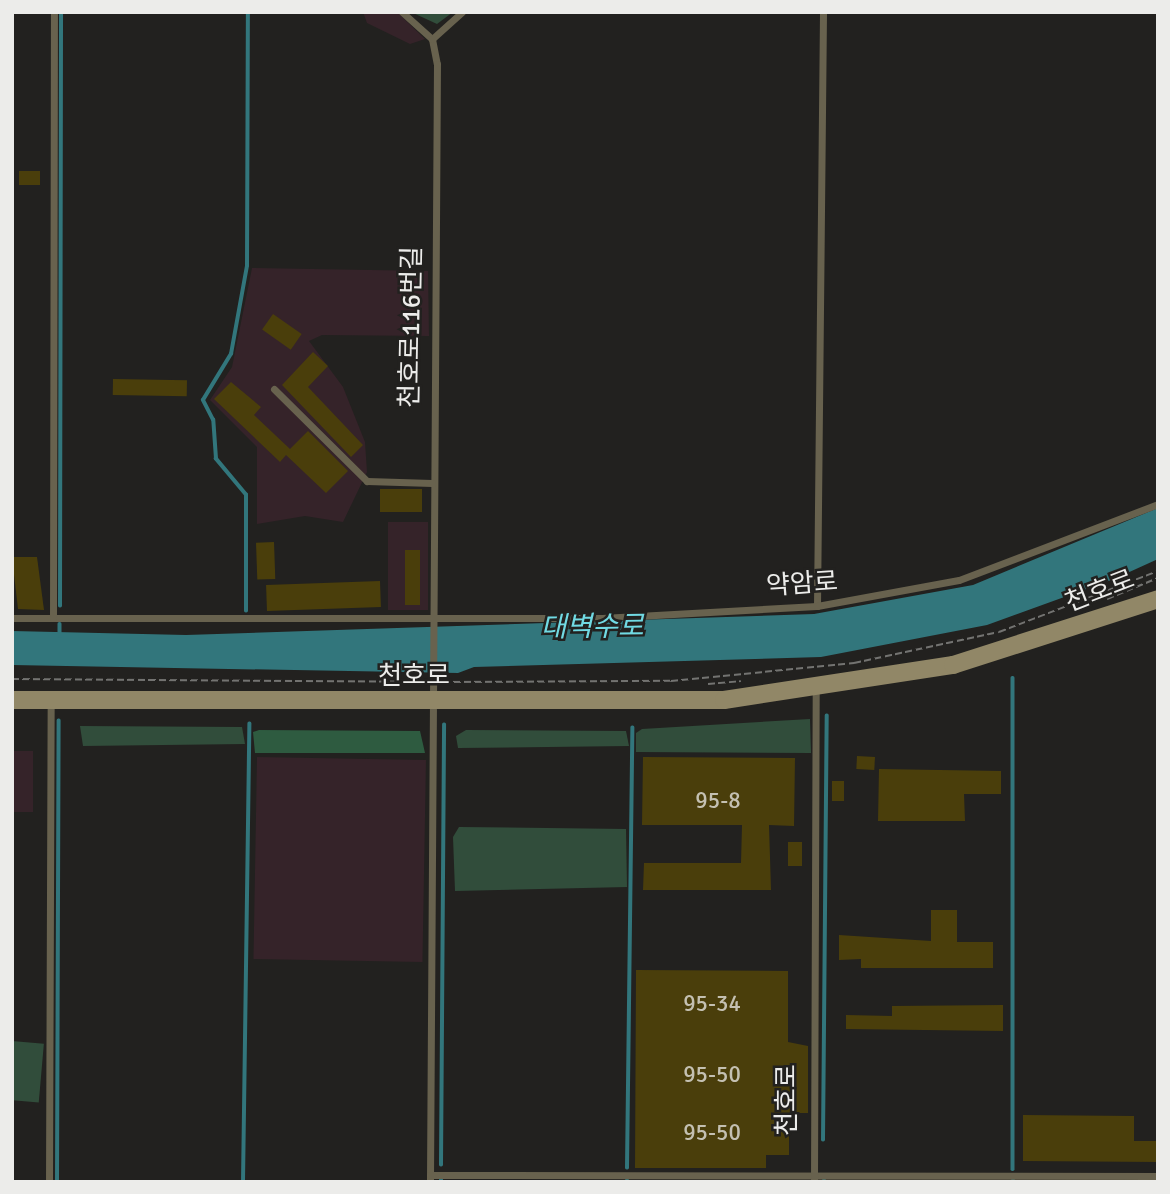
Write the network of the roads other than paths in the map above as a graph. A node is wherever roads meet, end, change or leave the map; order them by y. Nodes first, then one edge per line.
1 (54, 12) edge
2 (402, 12) edge
3 (462, 12) edge
4 (823, 12) edge
5 (432, 39) junction
6 (274, 389) dead end
7 (432, 483) junction
8 (1158, 504) edge
9 (1158, 598) edge
10 (817, 606) junction
11 (12, 618) edge
12 (53, 618) junction
13 (432, 618) junction
14 (432, 688) junction
15 (816, 691) junction
16 (51, 700) junction
17 (17, 702) edge
18 (1158, 1176) edge
19 (430, 1178) edge
20 (814, 1178) edge
21 (49, 1182) edge

1 - 12 lane
2 - 5 lane
3 - 5 lane
4 - 10 lane
5 - 7 lane, 천호로116번길
6 - 7 lane
7 - 13 lane, 천호로116번길
8 - 10 lane, 약암로
9 - 15 street, 천호로
10 - 13 lane, 약암로
11 - 12 lane
12 - 13 lane
13 - 14 lane, 천호로116번길
14 - 15 street, 천호로
14 - 16 street, 천호로
14 - 19 lane, 천호로116번길
15 - 20 lane, 천호로
16 - 17 street, 천호로
16 - 21 lane
18 - 20 lane
19 - 20 lane

